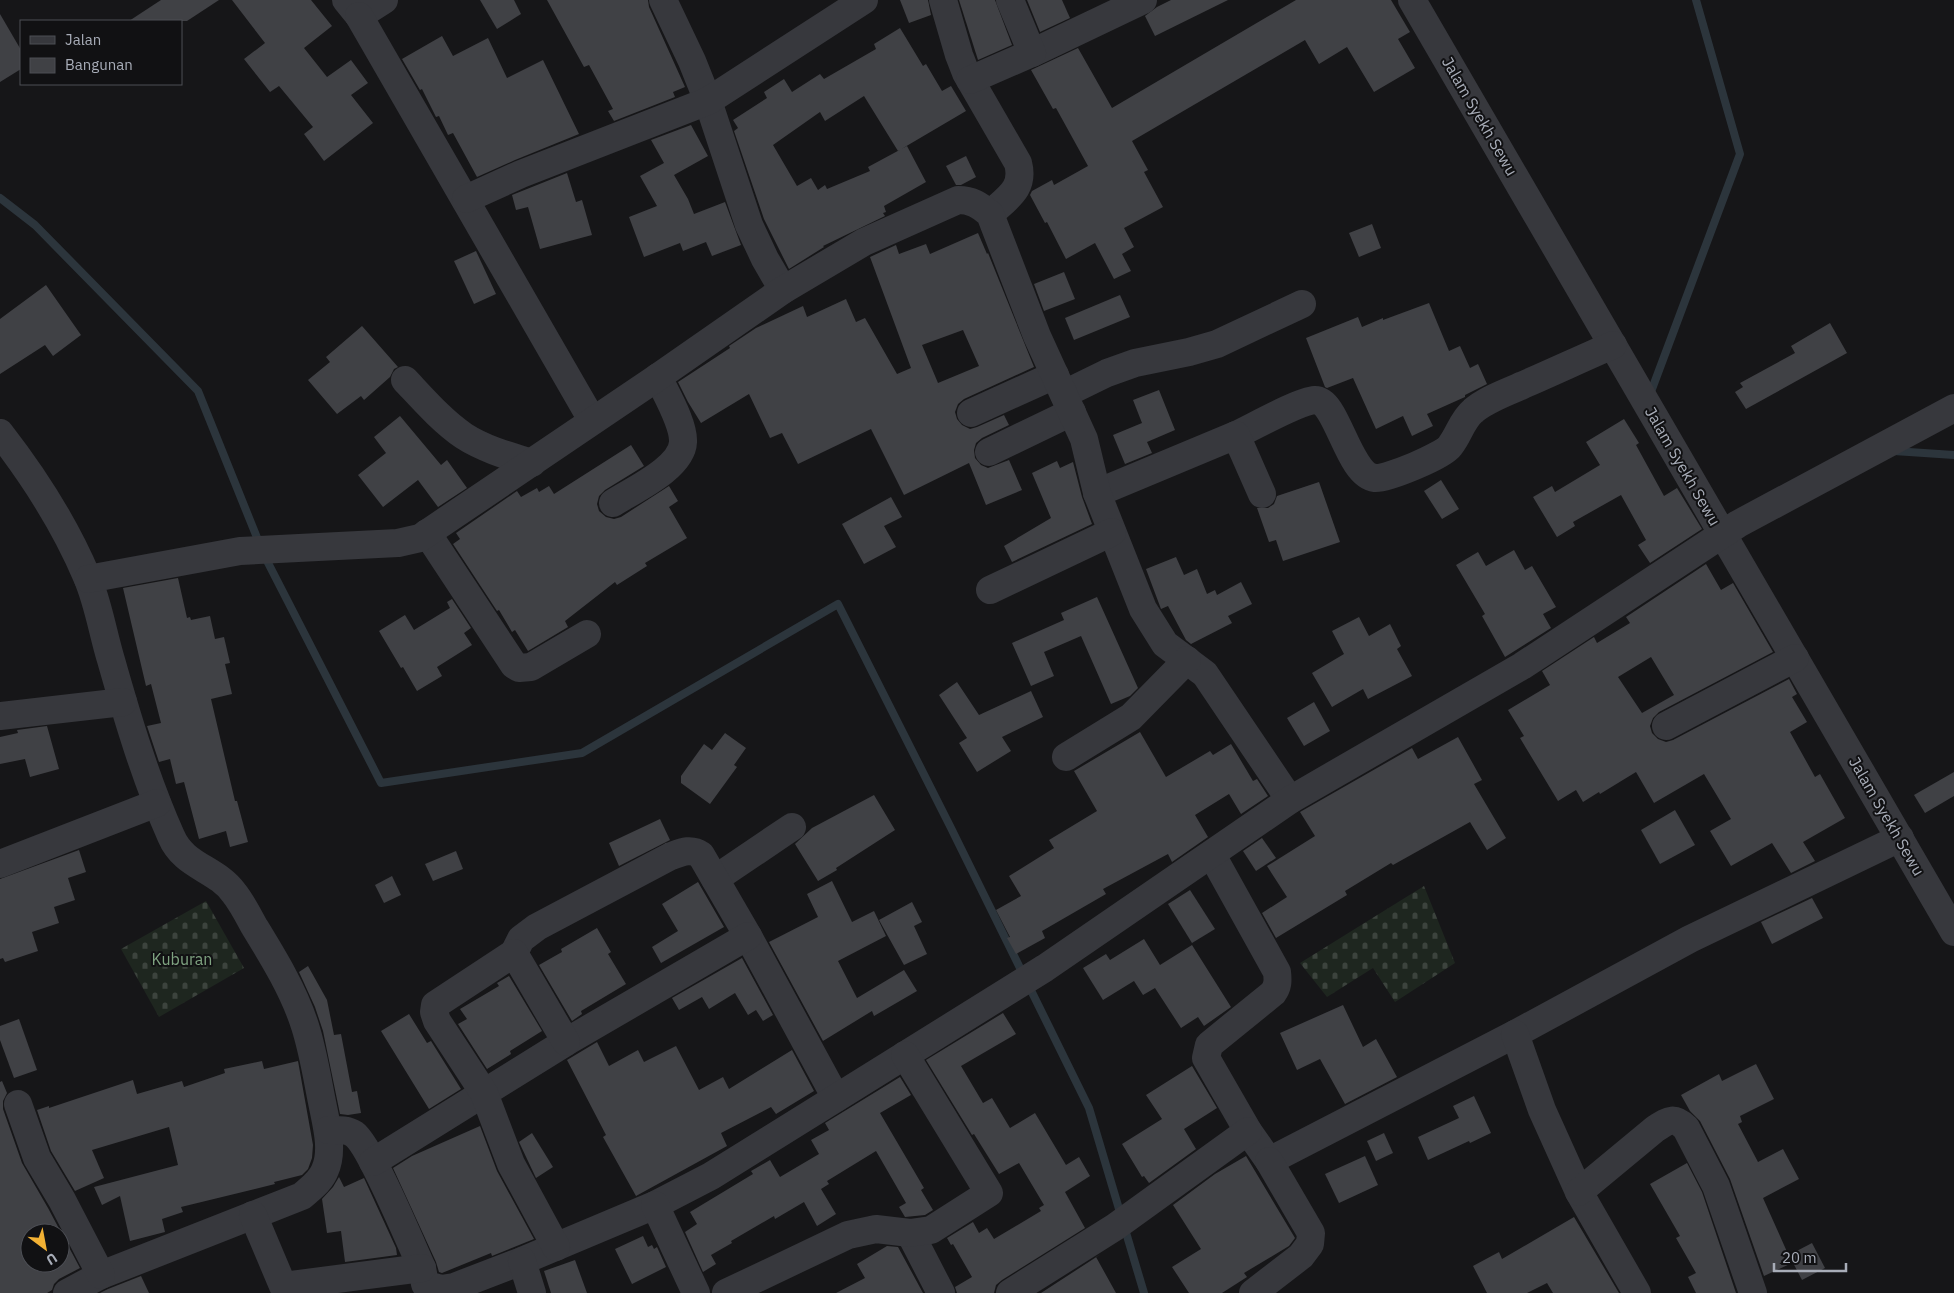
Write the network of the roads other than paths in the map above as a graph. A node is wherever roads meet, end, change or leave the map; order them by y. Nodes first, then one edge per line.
1 (384, 0) edge
2 (663, 0) edge
3 (864, 0) edge
4 (943, 0) edge
5 (1010, 0) edge
6 (1143, 0) edge
7 (1412, 0) edge
8 (353, 8) edge
9 (1032, 53) junction
10 (970, 80) junction
11 (708, 101) junction
12 (466, 199) junction
13 (990, 214) junction
14 (783, 290) junction
15 (1302, 304) dead end
16 (1613, 345) junction
17 (658, 377) junction
18 (405, 380) dead end
19 (1064, 394) junction
20 (1954, 408) edge
21 (971, 413) dead end
22 (592, 420) junction
23 (0, 433) edge
24 (1236, 435) junction
25 (989, 452) dead end
26 (532, 463) junction
27 (1097, 493) junction
28 (1262, 494) dead end
29 (613, 503) dead end
30 (1729, 530) junction
31 (1112, 532) junction
32 (427, 534) junction
33 (88, 579) junction
34 (990, 590) dead end
35 (587, 634) dead end
36 (1794, 658) junction
37 (1187, 660) junction
38 (123, 702) junction
39 (0, 716) edge
40 (1666, 726) dead end
41 (1066, 757) dead end
42 (1290, 800) junction
43 (157, 803) junction
44 (792, 827) dead end
45 (1900, 838) junction
46 (1212, 855) junction
47 (0, 864) edge
48 (715, 879) junction
49 (1954, 932) edge
50 (748, 936) junction
51 (514, 953) junction
52 (1515, 1034) junction
53 (566, 1042) junction
54 (905, 1055) junction
55 (484, 1093) junction
56 (836, 1098) junction
57 (18, 1104) dead end
58 (328, 1130) junction
59 (1248, 1131) junction
60 (1269, 1161) junction
61 (373, 1162) junction
62 (1579, 1192) junction
63 (655, 1205) junction
64 (253, 1215) junction
65 (910, 1233) junction
66 (556, 1247) junction
67 (522, 1261) junction
68 (422, 1268) junction
69 (101, 1275) junction
70 (284, 1290) edge
71 (67, 1293) edge
72 (532, 1293) edge
73 (696, 1293) edge
74 (726, 1293) edge
75 (941, 1293) edge
76 (1010, 1293) edge
77 (1253, 1293) edge
78 (1638, 1293) edge
79 (1753, 1293) edge

1 - 8 street
2 - 11 street
3 - 11 street
4 - 10 street
5 - 9 street
6 - 9 street
7 - 16 street, Jalam Syekh Sewu
8 - 12 street
9 - 10 street
10 - 13 street
11 - 12 street
11 - 14 street
12 - 22 street
13 - 14 street
13 - 19 street
14 - 17 street
15 - 19 street
16 - 24 street
16 - 30 street, Jalam Syekh Sewu
17 - 22 street
17 - 29 street
18 - 26 street
19 - 21 street
19 - 25 street
19 - 27 street
20 - 30 street
22 - 26 street
23 - 33 street
24 - 27 street
24 - 28 street
26 - 32 street
27 - 31 street
30 - 36 street, Jalam Syekh Sewu
30 - 42 street
31 - 34 street
31 - 37 street
32 - 33 street
32 - 35 street
33 - 38 street
36 - 40 street
36 - 45 street, Jalam Syekh Sewu
37 - 41 street
37 - 42 street
38 - 39 street
38 - 43 street
42 - 46 street
43 - 47 street
43 - 58 street
44 - 48 street
45 - 49 street, Jalam Syekh Sewu
45 - 52 street
46 - 54 street
46 - 59 street
48 - 50 street
48 - 51 street
50 - 53 street
50 - 56 street
51 - 53 street
51 - 55 street
52 - 60 street
52 - 62 street
53 - 55 street
54 - 56 street
54 - 65 street
55 - 61 street
55 - 66 street
56 - 63 street
57 - 69 street
58 - 61 street
58 - 64 street
59 - 60 street
59 - 76 street
60 - 77 street
61 - 68 street
62 - 78 street
62 - 79 street
63 - 66 street
63 - 73 street
64 - 69 street
64 - 70 street
65 - 74 street
65 - 75 street
66 - 67 street
67 - 68 street
67 - 72 street
68 - 70 street
69 - 71 street

